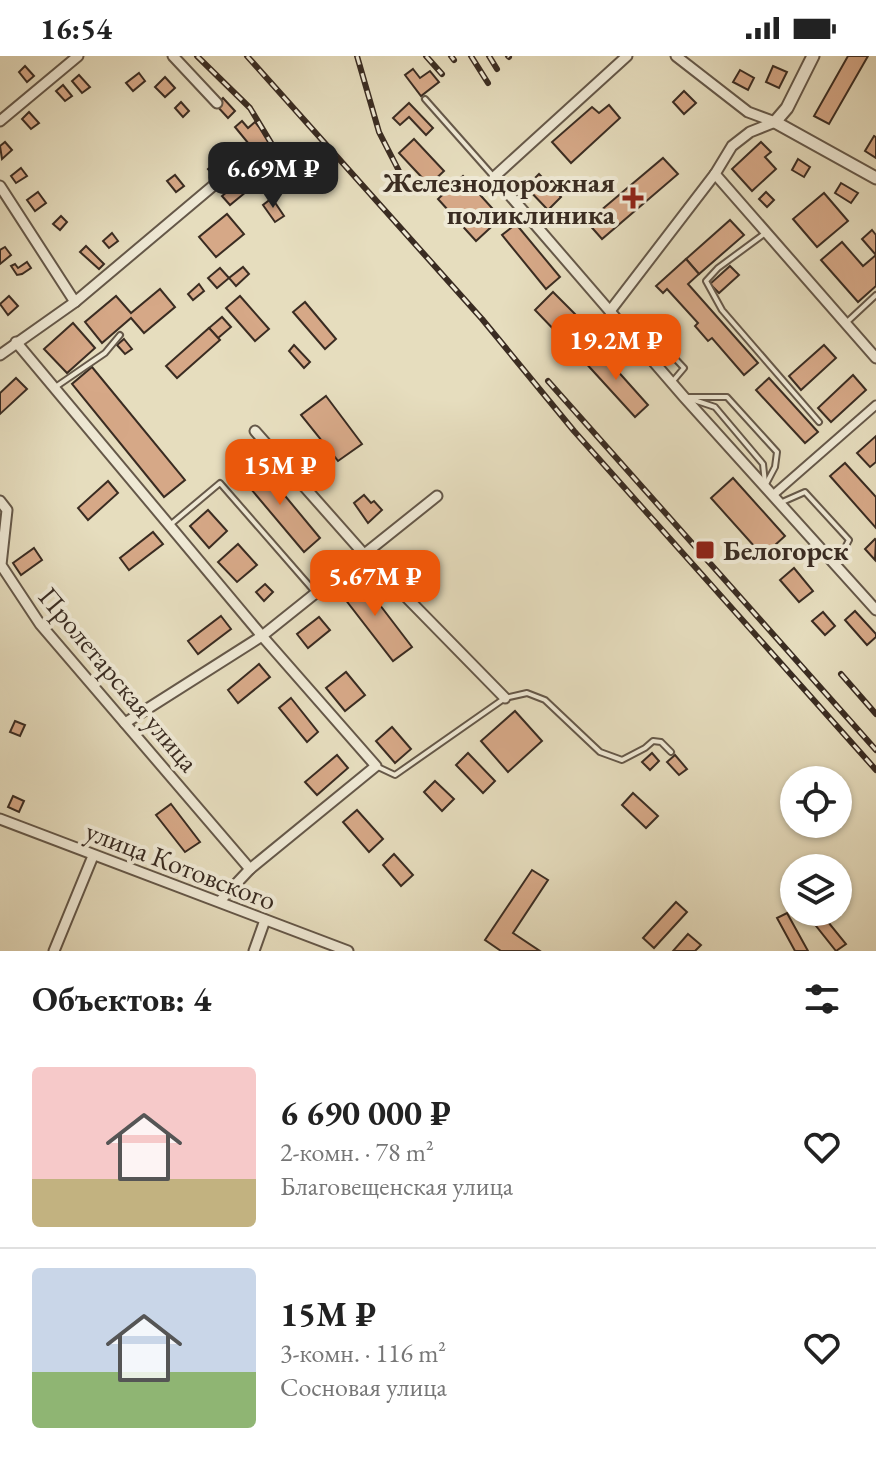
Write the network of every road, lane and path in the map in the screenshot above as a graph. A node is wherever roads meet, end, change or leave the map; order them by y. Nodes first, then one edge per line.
1 (78, 56) edge
2 (173, 56) edge
3 (627, 56) edge
4 (676, 56) edge
5 (813, 56) edge
6 (425, 99) dead end
7 (217, 103) dead end
8 (0, 121) edge
9 (775, 122) junction
10 (715, 174) junction
11 (494, 177) junction
12 (876, 178) edge
13 (214, 185) dead end
14 (0, 186) edge
15 (766, 232) junction
16 (876, 295) edge
17 (75, 302) junction
18 (610, 311) junction
19 (846, 323) junction
20 (120, 335) dead end
21 (634, 339) junction
22 (16, 342) junction
23 (0, 355) edge
24 (876, 358) edge
25 (672, 383) junction
26 (55, 388) junction
27 (684, 397) junction
28 (876, 405) edge
29 (819, 422) dead end
30 (255, 431) dead end
31 (765, 486) junction
32 (437, 496) dead end
33 (776, 499) junction
34 (0, 501) edge
35 (170, 525) junction
36 (363, 553) junction
37 (836, 565) junction
38 (0, 566) edge
39 (315, 592) junction
40 (876, 610) edge
41 (262, 636) junction
42 (505, 698) junction
43 (125, 723) junction
44 (671, 752) dead end
45 (376, 766) junction
46 (0, 819) edge
47 (93, 856) junction
48 (250, 869) junction
49 (220, 901) junction
50 (265, 920) junction
51 (54, 951) edge
52 (254, 951) edge
53 (348, 951) edge

1 - 8 street
2 - 7 street
3 - 11 street
4 - 9 street
5 - 9 street
6 - 11 lane
9 - 10 street
9 - 12 street
10 - 15 street
10 - 18 street
11 - 18 street
13 - 17 street
14 - 17 street
15 - 19 street
15 - 29 lane
16 - 19 lane
17 - 22 street
18 - 21 street
19 - 24 street
20 - 26 lane
21 - 25 street
21 - 25 lane
22 - 23 street
22 - 26 street
25 - 27 street
26 - 35 street
27 - 31 street
27 - 31 lane
27 - 31 lane
28 - 33 street
30 - 36 street
31 - 33 street
32 - 36 street
33 - 37 street
33 - 37 lane
34 - 38 street, Пролетарская улица
35 - 39 lane
35 - 41 street
36 - 39 street
36 - 42 street
37 - 40 street
38 - 43 street, Пролетарская улица
39 - 41 street
41 - 43 street
41 - 45 street
42 - 44 lane
42 - 45 lane
43 - 48 street, Пролетарская улица
45 - 48 street
46 - 47 street, улица Котовского
47 - 49 street, улица Котовского
47 - 51 street
48 - 49 street
49 - 50 street, улица Котовского
50 - 52 street
50 - 53 street, улица Котовского

